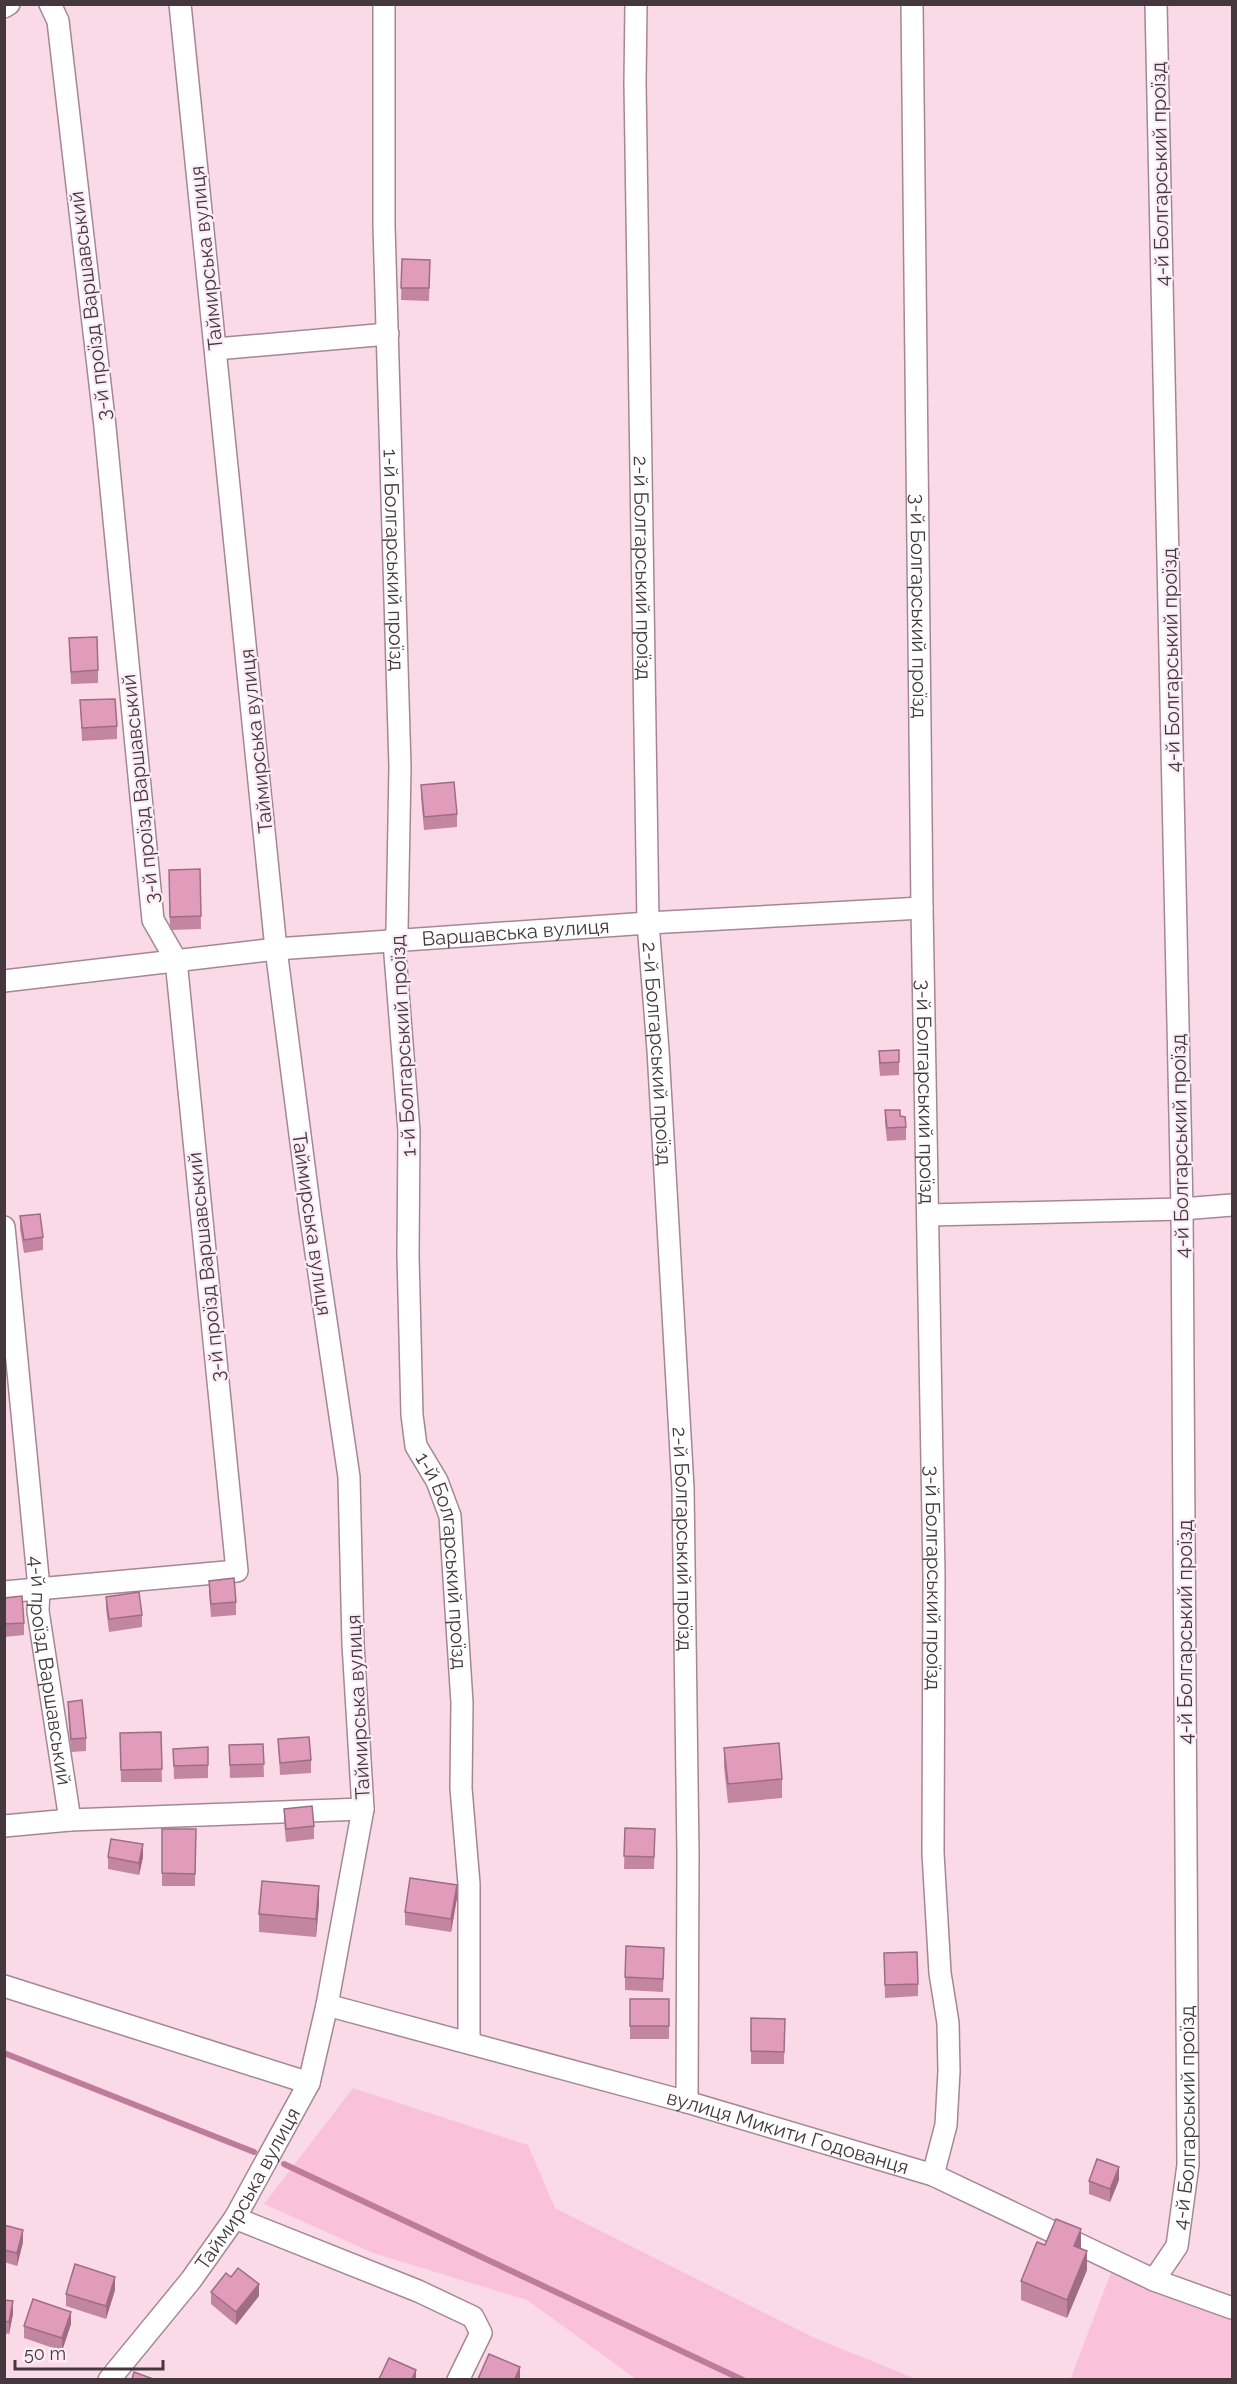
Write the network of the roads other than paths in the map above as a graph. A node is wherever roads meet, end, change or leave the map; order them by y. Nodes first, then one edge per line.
1 (9, 4) edge
2 (50, 4) edge
3 (180, 4) edge
4 (384, 4) edge
5 (636, 4) edge
6 (912, 4) edge
7 (1156, 4) edge
8 (4, 7) edge
9 (388, 334) junction
10 (216, 349) junction
11 (922, 908) junction
12 (648, 923) junction
13 (394, 942) junction
14 (276, 949) junction
15 (176, 960) junction
16 (4, 981) edge
17 (1233, 1205) edge
18 (1182, 1209) junction
19 (928, 1215) junction
20 (4, 1227) edge
21 (39, 1588) junction
22 (4, 1592) edge
23 (363, 1809) junction
24 (70, 1820) junction
25 (4, 1826) edge
26 (4, 1986) edge
27 (327, 2005) junction
28 (469, 2042) junction
29 (309, 2083) junction
30 (687, 2102) junction
31 (933, 2175) junction
32 (235, 2217) junction
33 (1154, 2280) junction
34 (1233, 2308) edge
35 (109, 2379) edge
36 (458, 2379) edge

1 - 8 street
2 - 15 street, 3-й проїзд Варшавський
3 - 10 street, Таймирська вулиця
4 - 9 street, 1-й Болгарський проїзд
5 - 12 street, 2-й Болгарський проїзд
6 - 11 street, 3-й Болгарський проїзд
7 - 18 street, 4-й Болгарський проїзд
9 - 10 street
9 - 13 street, 1-й Болгарський проїзд
10 - 14 street, Таймирська вулиця
11 - 12 street, Варшавська вулиця
11 - 19 street, 3-й Болгарський проїзд
12 - 13 street, Варшавська вулиця
12 - 30 street, 2-й Болгарський проїзд
13 - 14 street, Варшавська вулиця
13 - 28 street, 1-й Болгарський проїзд
14 - 15 street, Варшавська вулиця
14 - 23 street, Таймирська вулиця
15 - 16 street, Варшавська вулиця
15 - 21 street, 3-й проїзд Варшавський
17 - 18 street
18 - 19 street
18 - 33 street, 4-й Болгарський проїзд
19 - 31 street, 3-й Болгарський проїзд
20 - 21 street, 4-й проїзд Варшавський
21 - 22 street
21 - 24 street, 4-й проїзд Варшавський
23 - 24 street
23 - 27 street, Таймирська вулиця
24 - 25 street
26 - 29 street
27 - 28 street, вулиця Микити Годованця
27 - 29 street, Таймирська вулиця
28 - 30 street, вулиця Микити Годованця
29 - 32 street, Таймирська вулиця
30 - 31 street, вулиця Микити Годованця
31 - 33 street, вулиця Микити Годованця
32 - 35 street, Таймирська вулиця
32 - 36 street
33 - 34 street, вулиця Микити Годованця

